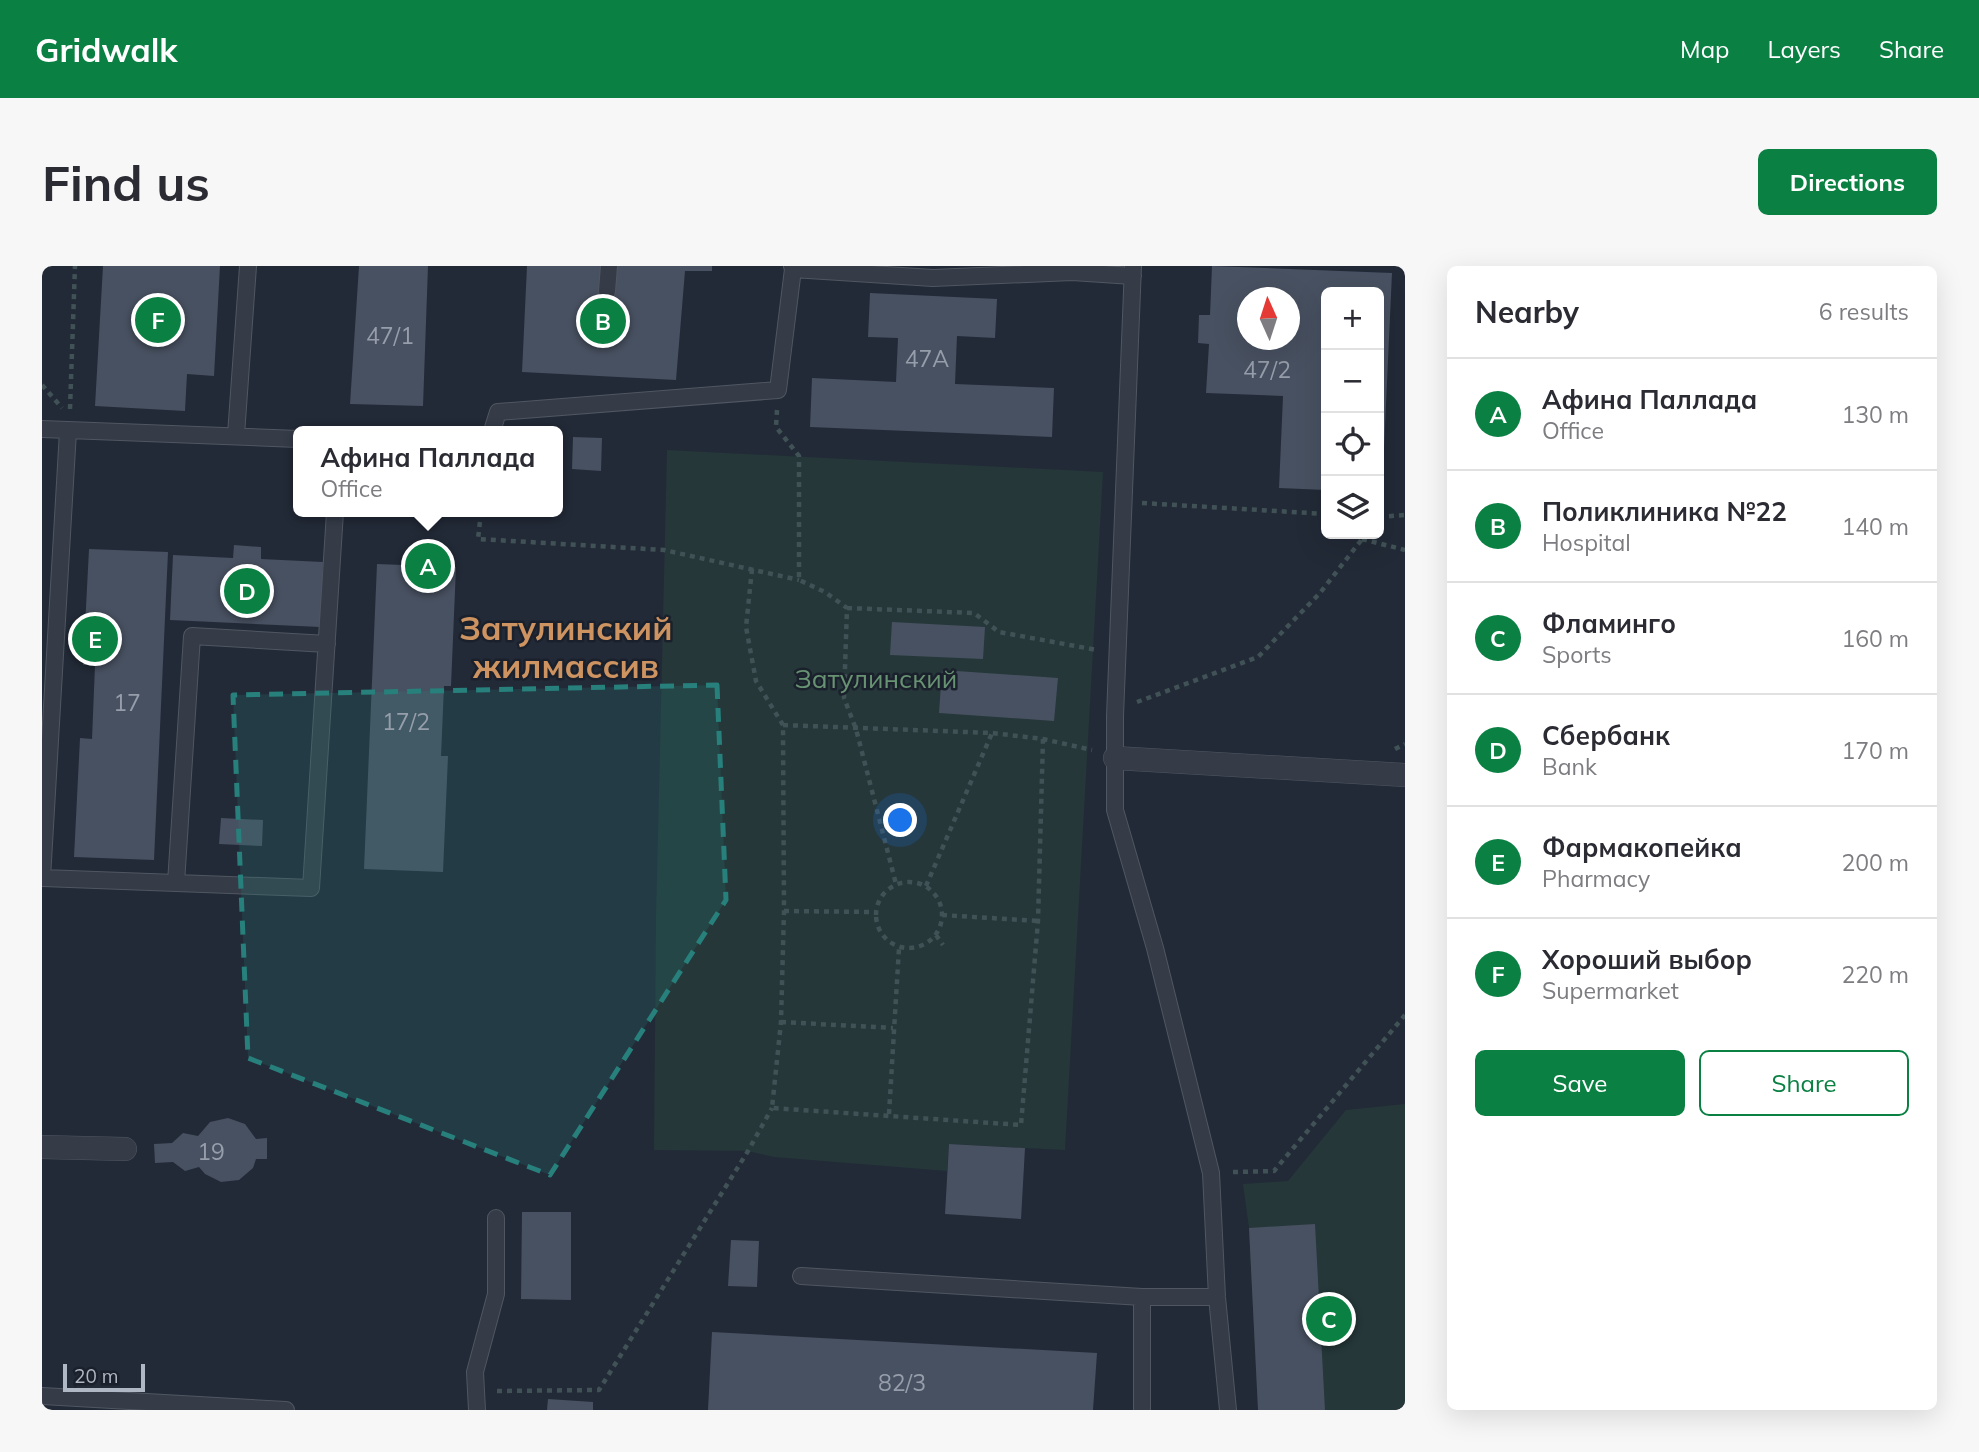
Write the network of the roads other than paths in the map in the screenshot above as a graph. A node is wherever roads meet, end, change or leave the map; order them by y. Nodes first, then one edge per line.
1 (247, 266) edge
2 (609, 266) edge
3 (793, 268) edge
4 (1133, 271) edge
5 (607, 291) dead end
6 (69, 424) junction
7 (494, 426) edge
8 (42, 429) edge
9 (236, 435) junction
10 (293, 439) edge
11 (335, 517) edge
12 (327, 644) junction
13 (1115, 758) junction
14 (1405, 775) edge
15 (43, 878) edge
16 (176, 883) junction
17 (42, 1147) edge
18 (125, 1149) dead end
19 (496, 1218) dead end
20 (801, 1276) dead end
21 (1142, 1297) junction
22 (1217, 1297) junction
23 (42, 1396) edge
24 (144, 1406) edge
25 (268, 1409) edge
26 (286, 1410) edge
27 (477, 1410) edge
28 (1142, 1410) edge
29 (1228, 1410) edge

1 - 9 lane
2 - 5 lane
3 - 4 lane
3 - 7 lane
4 - 13 lane
6 - 8 lane
6 - 9 lane
6 - 15 lane
9 - 10 lane
11 - 12 lane
12 - 16 lane
12 - 16 lane
13 - 14 street
13 - 22 lane
15 - 16 lane
17 - 18 street
19 - 27 lane
20 - 21 lane
21 - 22 lane
21 - 28 lane
22 - 29 lane
23 - 24 lane
24 - 25 lane
25 - 26 lane

